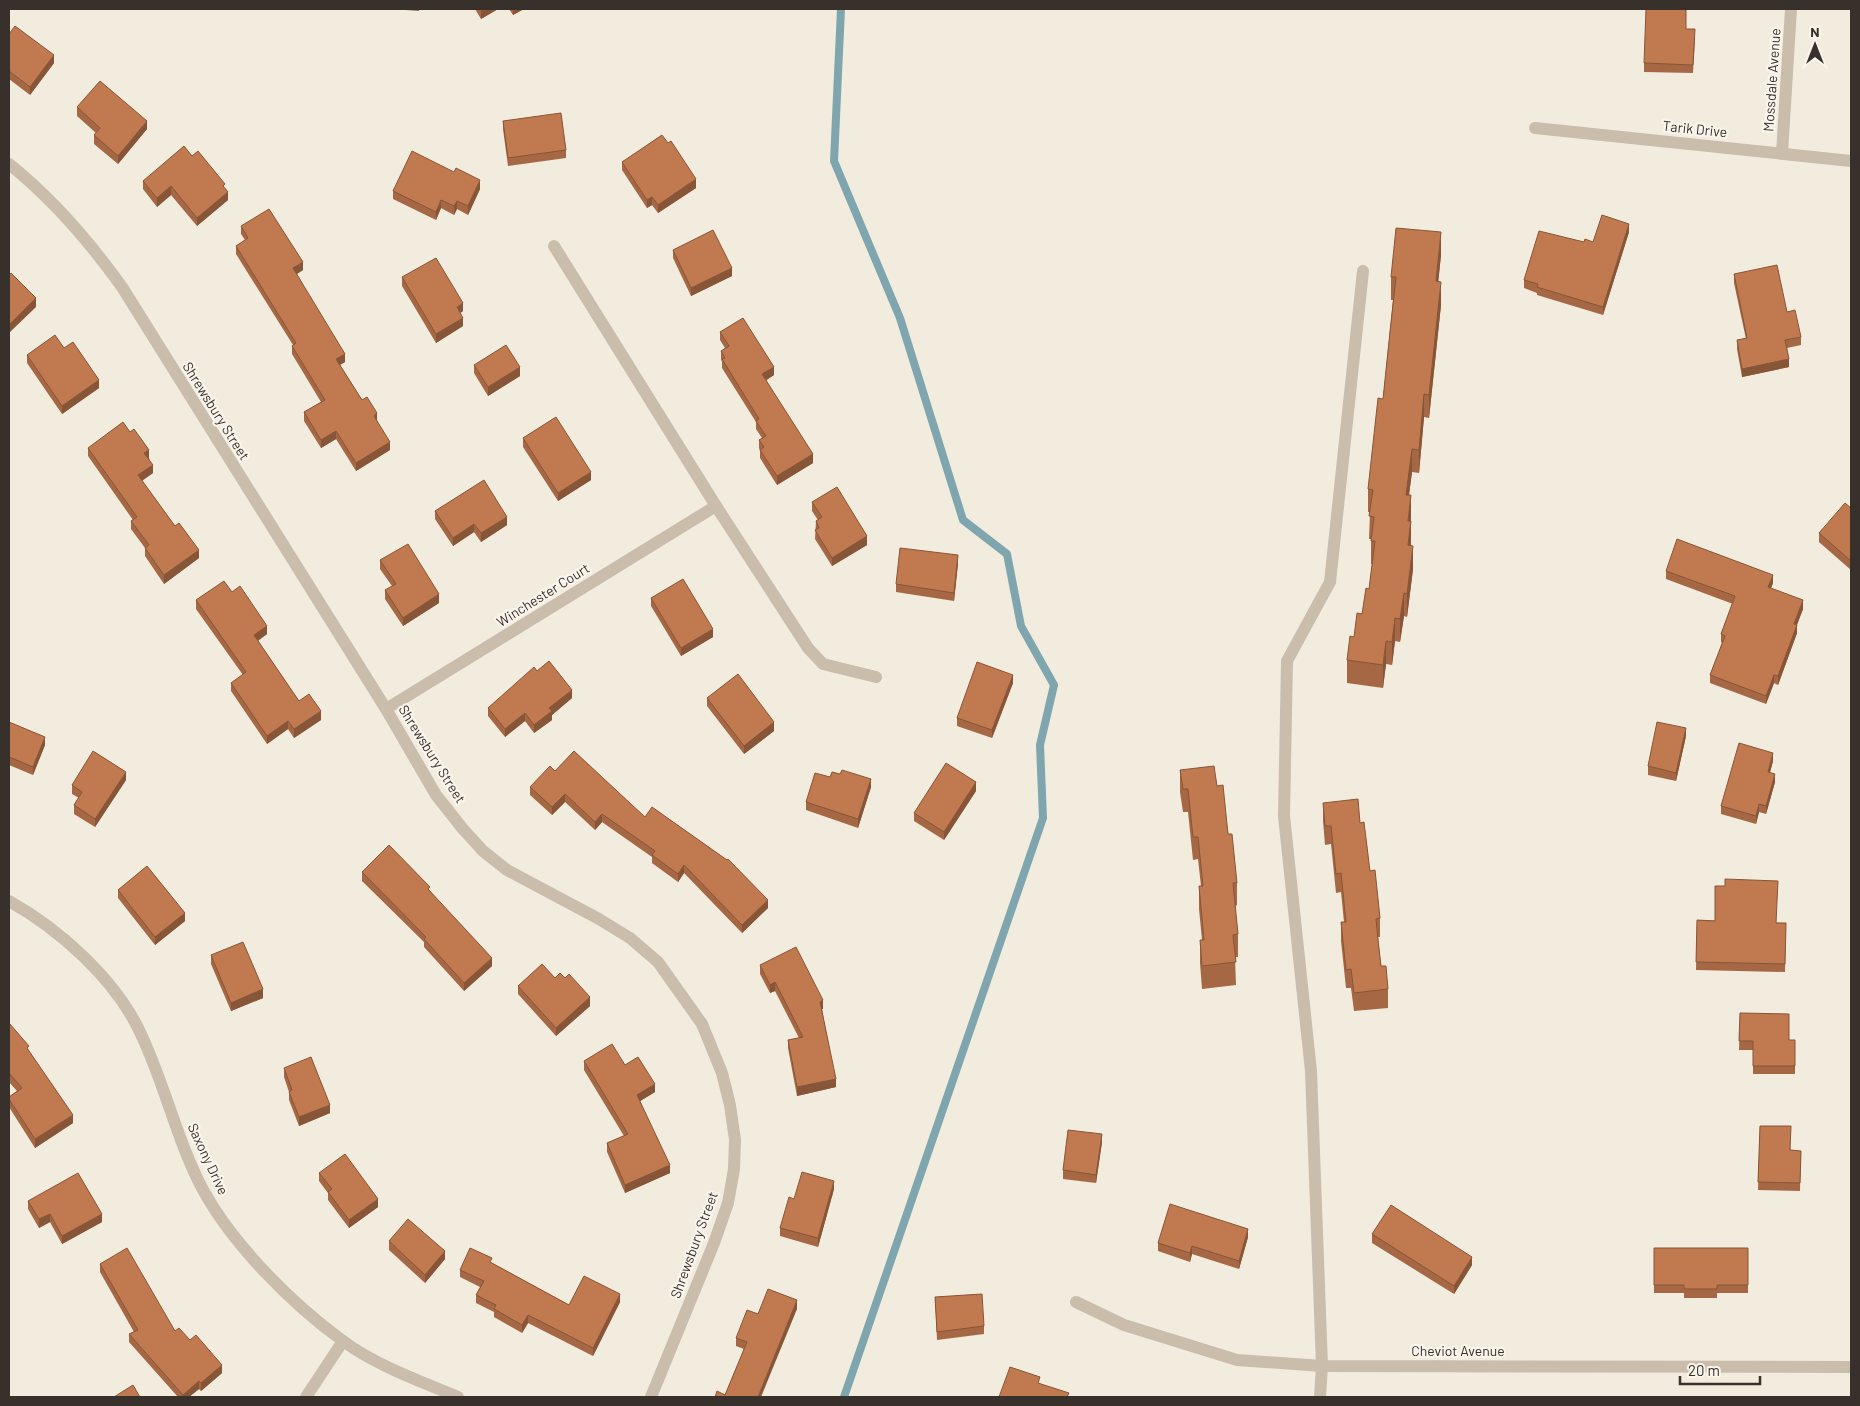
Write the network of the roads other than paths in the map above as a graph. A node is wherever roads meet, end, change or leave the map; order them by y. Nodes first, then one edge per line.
1 (1791, 9) edge
2 (1535, 128) dead end
3 (1782, 153) junction
4 (1851, 160) edge
5 (9, 164) edge
6 (554, 246) dead end
7 (1363, 272) dead end
8 (716, 506) junction
9 (876, 677) dead end
10 (386, 709) junction
11 (9, 901) edge
12 (1076, 1302) dead end
13 (343, 1341) junction
14 (1322, 1366) junction
15 (1851, 1367) edge
16 (306, 1397) edge
17 (458, 1397) edge
18 (651, 1397) edge
19 (1320, 1397) edge

1 - 3 street, Mossdale Avenue
2 - 3 street, Tarik Drive
3 - 4 street, Tarik Drive
5 - 10 street, Shrewsbury Street
6 - 8 street
7 - 14 street
8 - 9 street
8 - 10 street, Winchester Court
10 - 18 street, Shrewsbury Street
11 - 13 street, Saxony Drive
12 - 14 street, Cheviot Avenue
13 - 16 street
13 - 17 street, Saxony Drive
14 - 15 street, Cheviot Avenue
14 - 19 street

